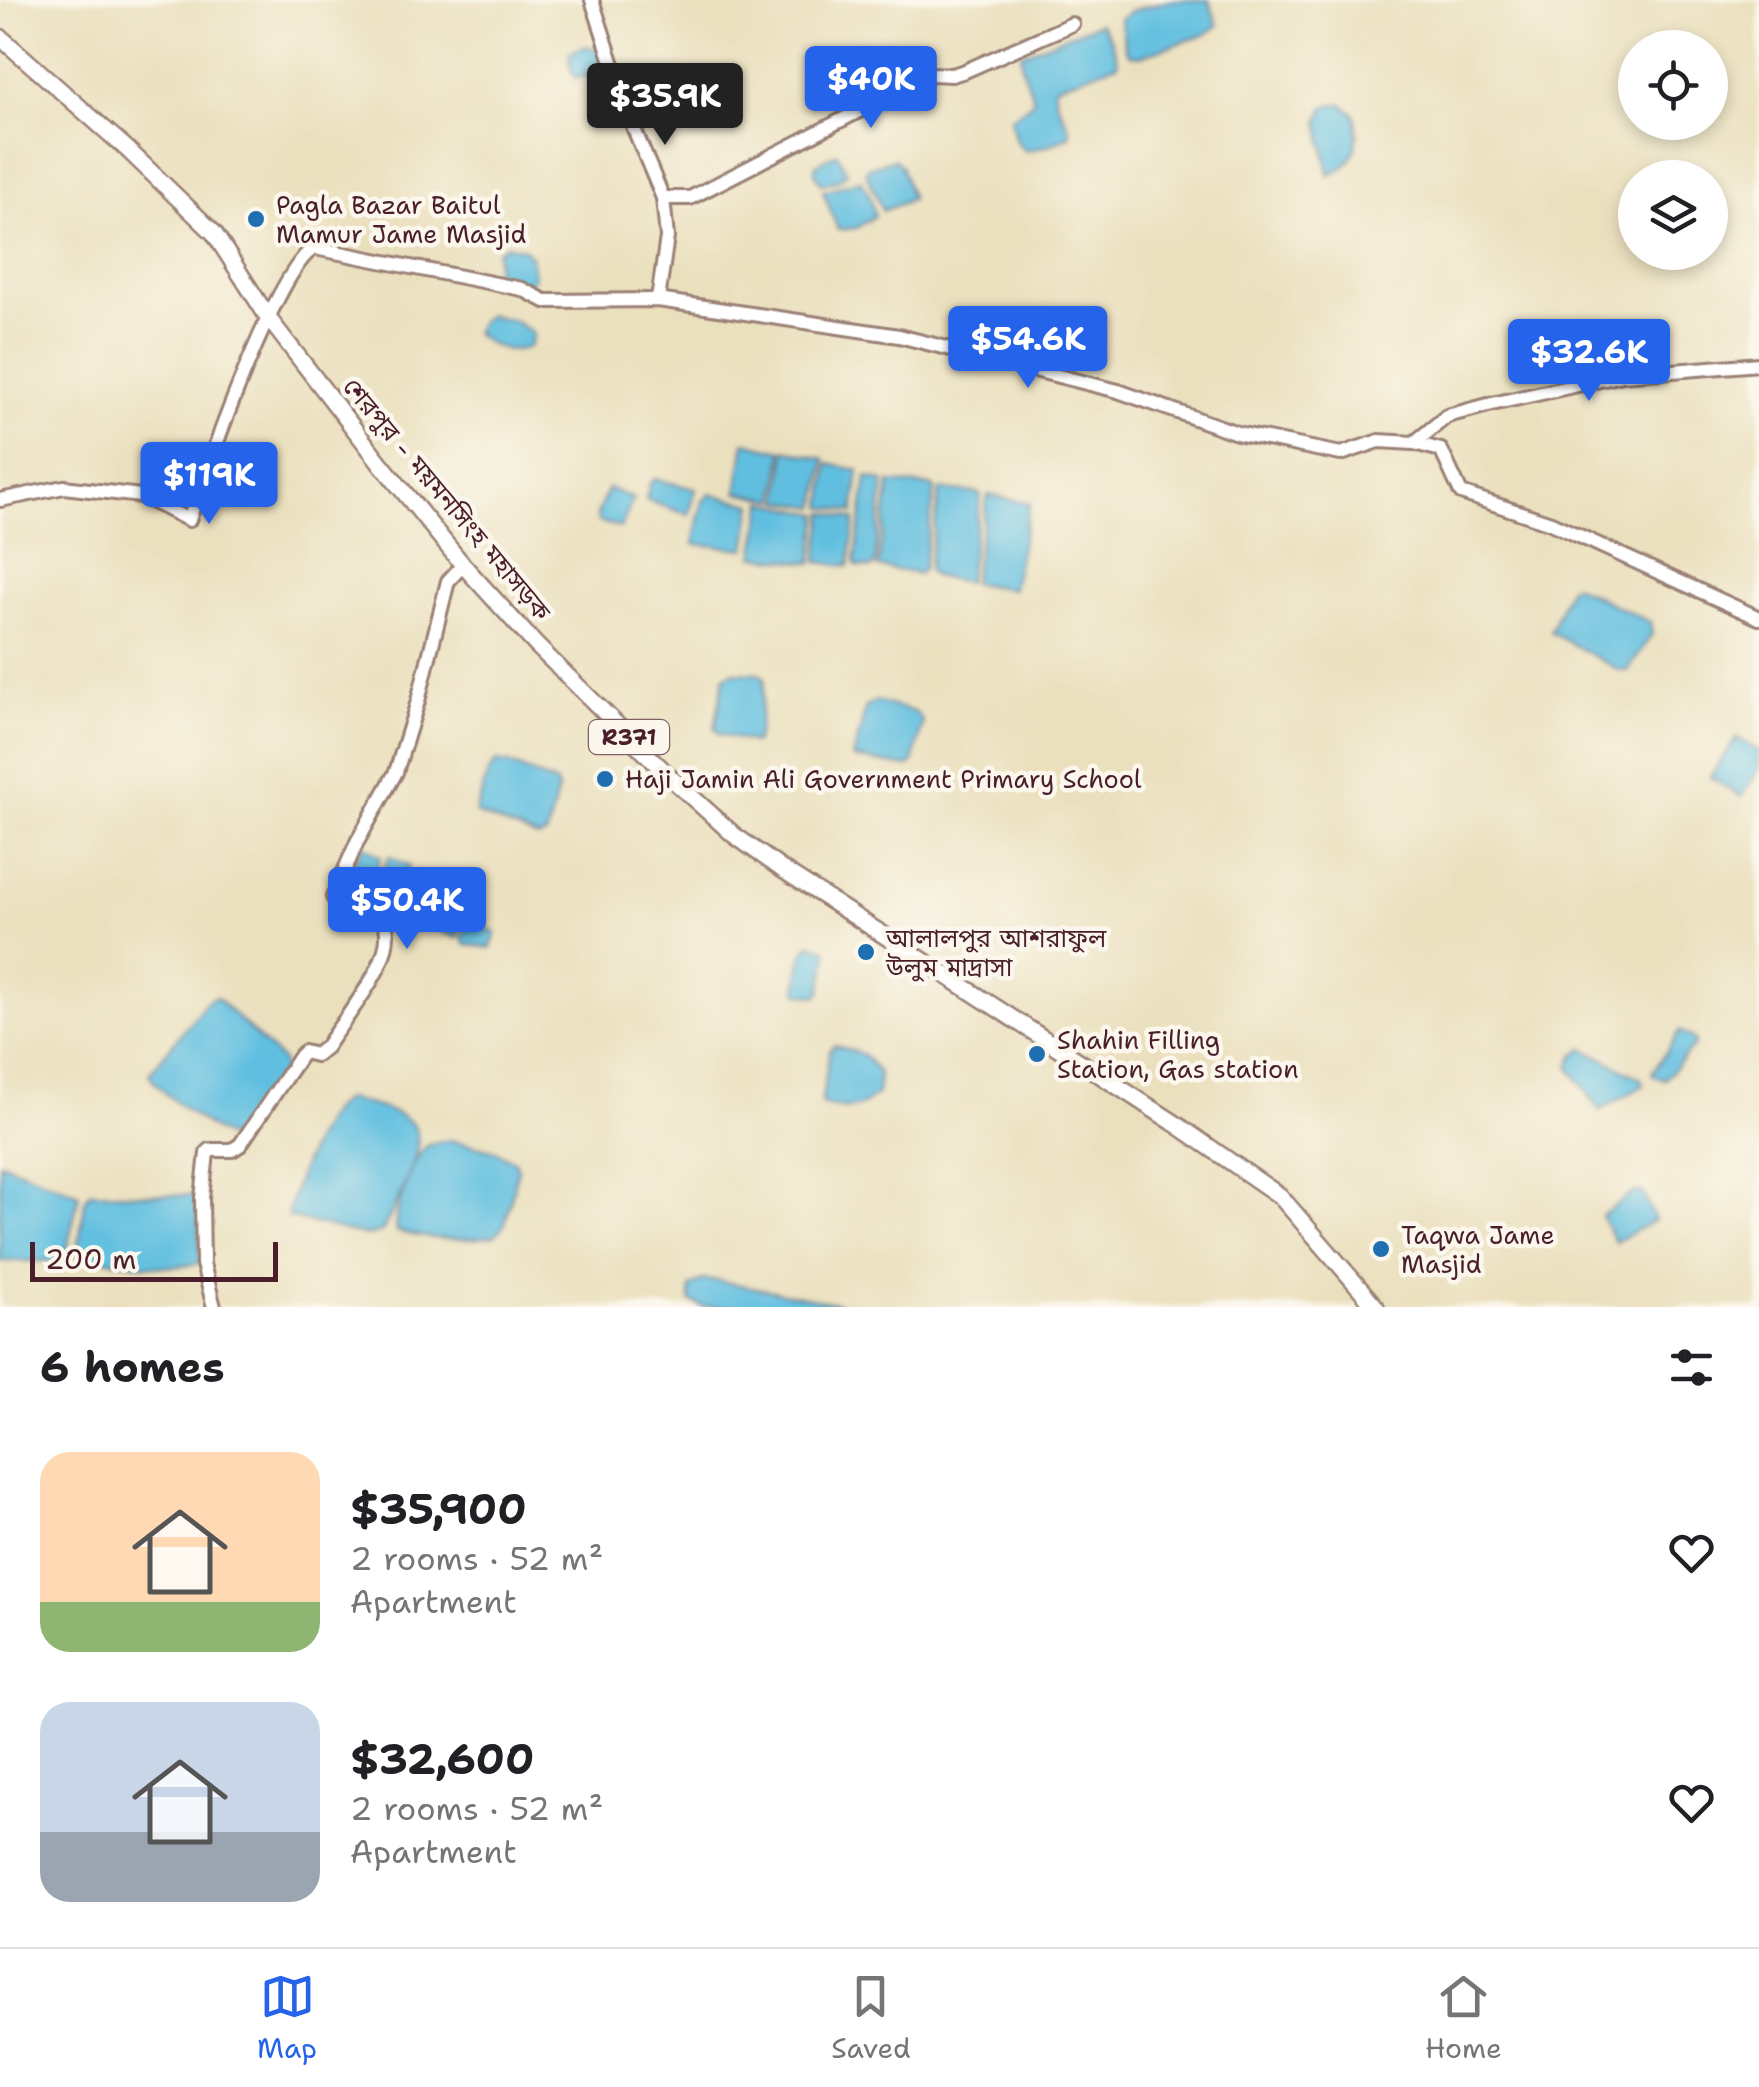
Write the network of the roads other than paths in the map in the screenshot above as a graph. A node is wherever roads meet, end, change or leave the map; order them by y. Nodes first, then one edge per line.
1 (592, 0) edge
2 (1072, 24) dead end
3 (0, 37) edge
4 (663, 198) junction
5 (658, 300) junction
6 (269, 319) junction
7 (1759, 364) edge
8 (1414, 443) junction
9 (0, 500) edge
10 (463, 565) junction
11 (1759, 618) edge
12 (214, 1307) edge
13 (1376, 1307) edge

1 - 4 street
2 - 4 street
3 - 6 main road, শেরপুর - ময়মনসিংহ মহাসড়ক / R371
4 - 5 street
5 - 6 street
5 - 8 street
6 - 9 street
6 - 10 main road, শেরপুর - ময়মনসিংহ মহাসড়ক / R371
7 - 8 street
8 - 11 street
10 - 12 street
10 - 13 main road, শেরপুর - ময়মনসিংহ মহাসড়ক / R371

